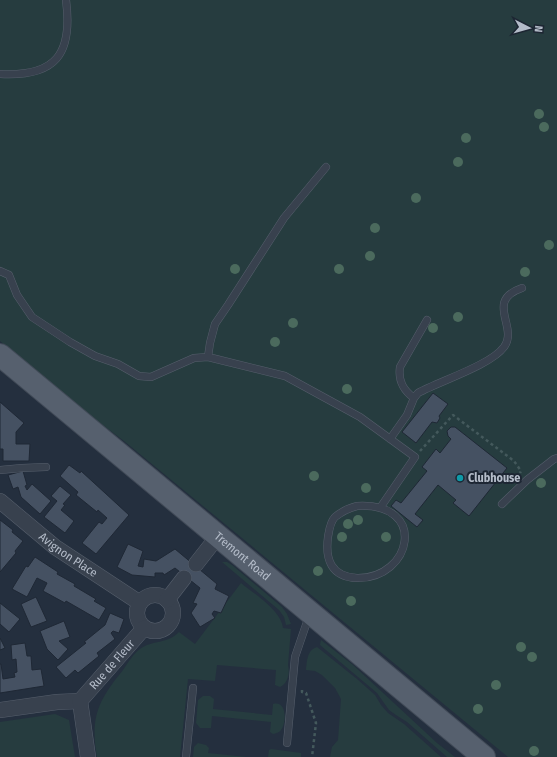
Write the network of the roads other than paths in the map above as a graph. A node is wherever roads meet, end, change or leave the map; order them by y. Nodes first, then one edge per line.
1 (66, 0) edge
2 (0, 74) edge
3 (326, 167) dead end
4 (0, 271) edge
5 (522, 288) dead end
6 (427, 320) dead end
7 (0, 355) edge
8 (208, 357) junction
9 (414, 398) junction
10 (390, 439) junction
11 (557, 458) edge
12 (46, 467) dead end
13 (0, 470) edge
14 (0, 501) edge
15 (502, 504) dead end
16 (380, 508) junction
17 (218, 536) junction
18 (196, 564) dead end
19 (184, 578) dead end
20 (167, 600) junction
21 (140, 603) junction
22 (310, 612) junction
23 (144, 628) junction
24 (193, 688) dead end
25 (80, 701) junction
26 (0, 710) edge
27 (465, 740) junction
28 (287, 743) dead end
29 (88, 757) edge
30 (186, 757) edge
31 (484, 757) edge
32 (491, 757) edge

1 - 2 lane
3 - 8 lane
4 - 8 lane
5 - 9 lane
6 - 9 lane
7 - 17 main road, Tremont Road
8 - 10 lane
9 - 10 lane
10 - 16 lane
11 - 15 lane
12 - 13 lane
14 - 21 street, Avignon Place
16 - 16 lane
17 - 18 street
17 - 22 main road, Tremont Road
19 - 20 street
20 - 21 street
20 - 23 street, Rue de Fleur
21 - 23 street, Rue de Fleur
22 - 27 main road, Tremont Road
22 - 28 lane
23 - 25 street, Rue de Fleur
24 - 30 lane
25 - 26 street, Rue de Fleur
25 - 29 street, Rue de Fleur
27 - 31 main road, Tremont Road
27 - 32 main road

